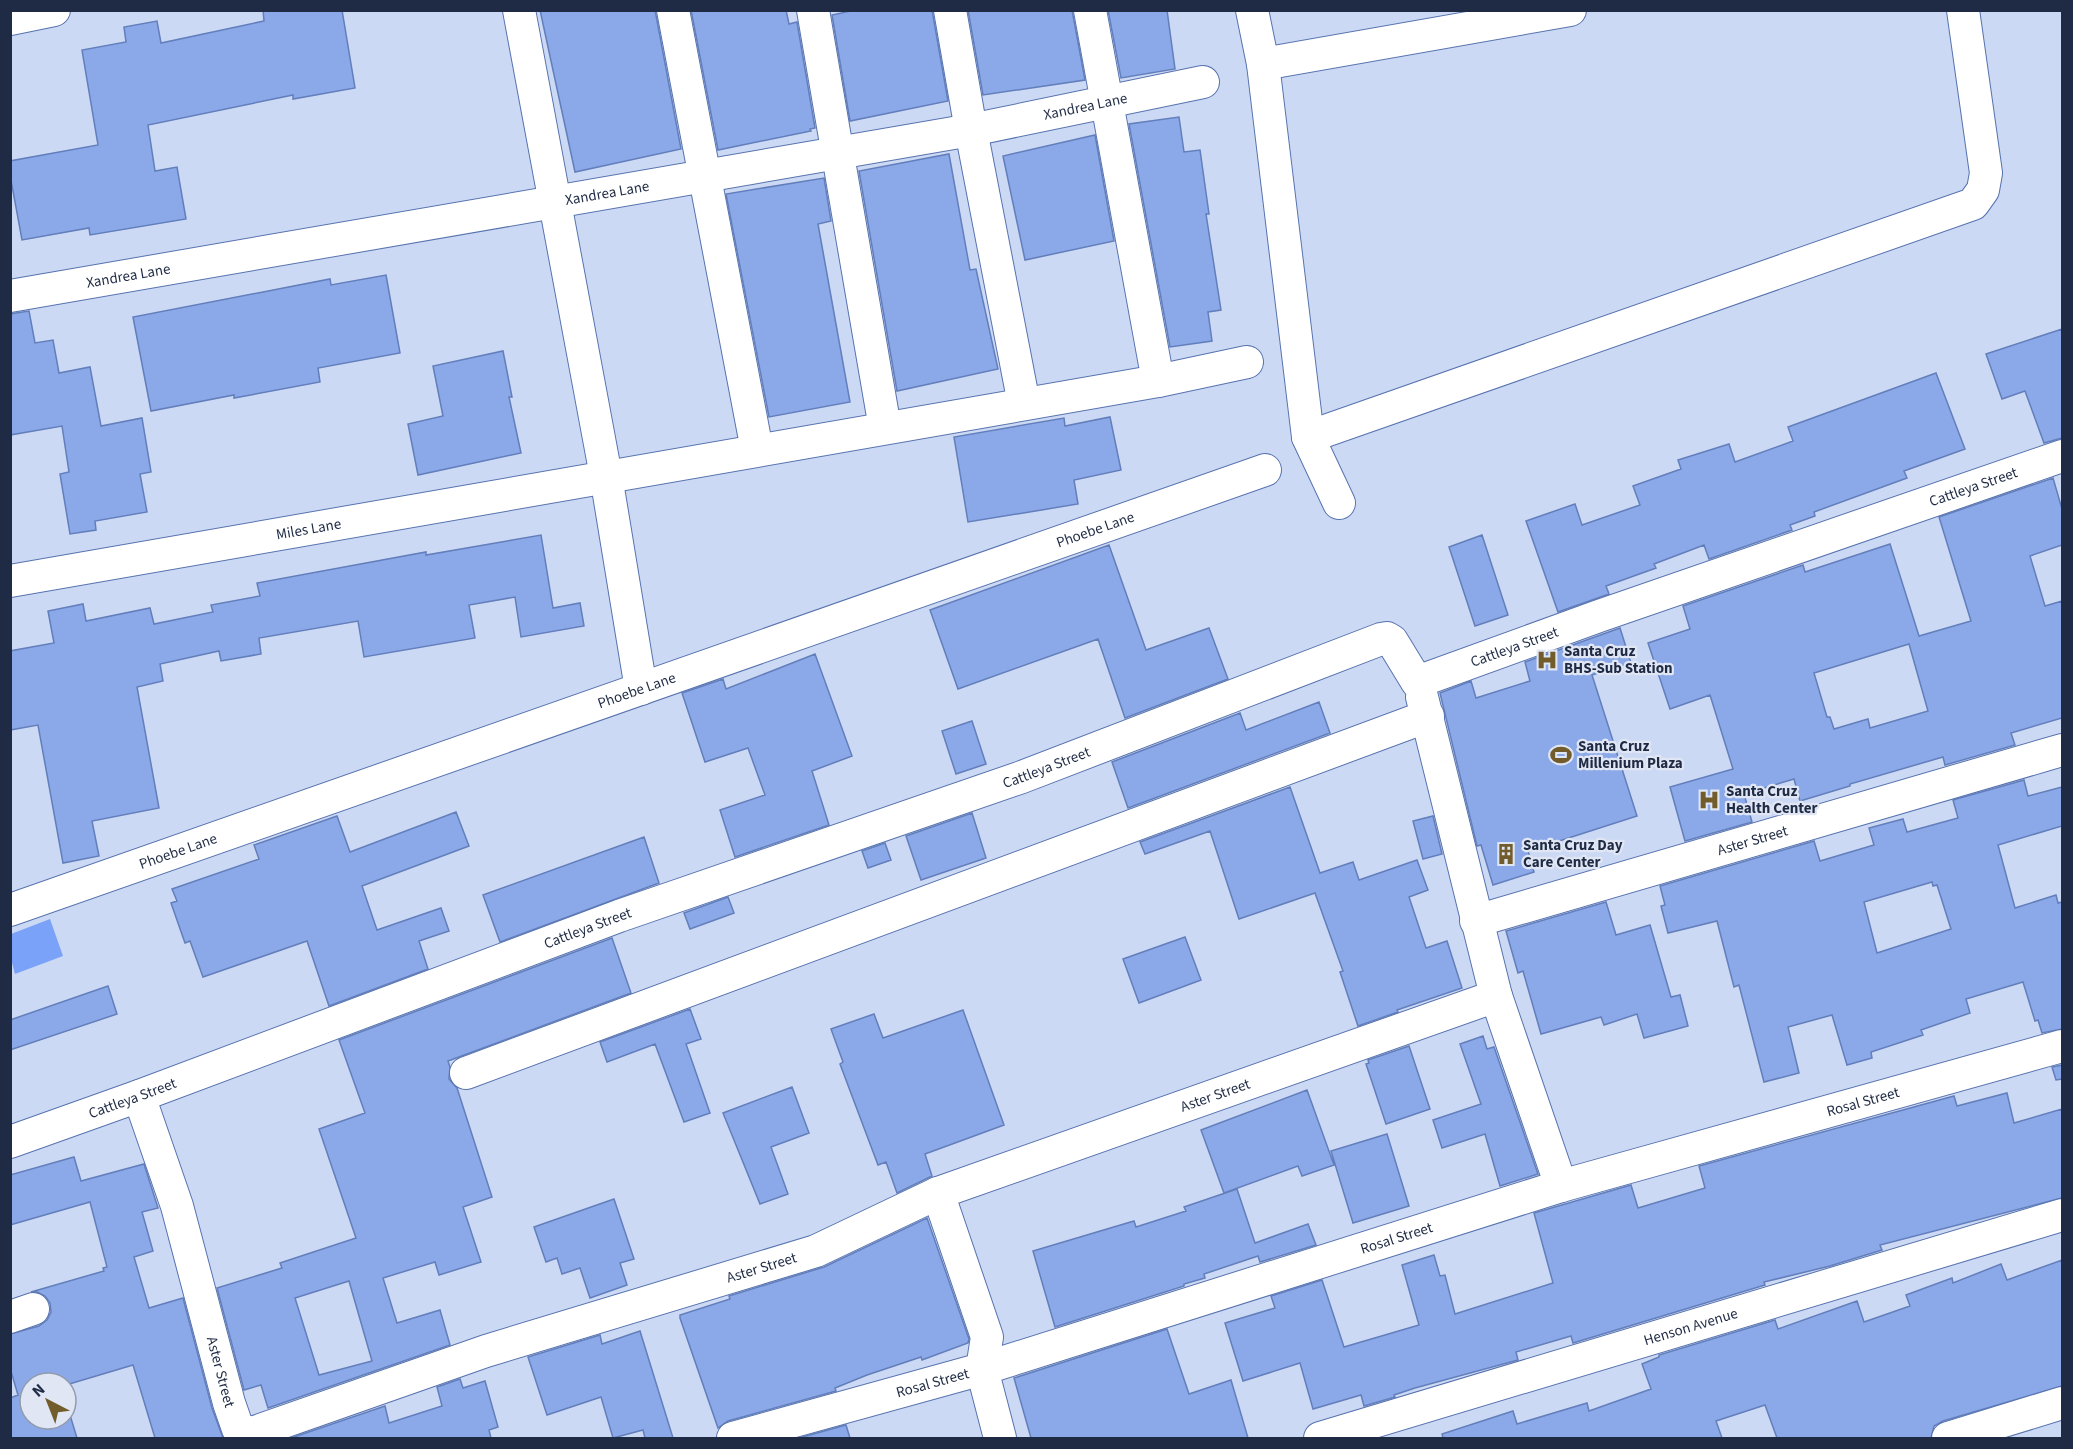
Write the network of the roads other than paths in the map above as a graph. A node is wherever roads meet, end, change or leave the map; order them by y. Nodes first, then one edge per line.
1 (54, 10) edge
2 (519, 10) edge
3 (673, 10) edge
4 (813, 10) edge
5 (950, 10) edge
6 (1090, 10) edge
7 (1252, 10) edge
8 (1570, 10) edge
9 (1963, 10) edge
10 (10, 19) edge
11 (1263, 64) junction
12 (1203, 82) dead end
13 (1107, 101) junction
14 (971, 130) junction
15 (837, 154) junction
16 (704, 177) junction
17 (555, 203) junction
18 (10, 296) edge
19 (1247, 362) dead end
20 (1158, 381) junction
21 (1024, 404) junction
22 (885, 428) junction
23 (1308, 437) junction
24 (757, 450) junction
25 (2061, 462) edge
26 (1265, 471) dead end
27 (606, 476) junction
28 (1339, 503) dead end
29 (10, 581) edge
30 (1417, 682) junction
31 (641, 689) junction
32 (1428, 716) junction
33 (2062, 750) edge
34 (10, 910) edge
35 (1476, 921) junction
36 (1496, 996) junction
37 (2062, 1046) edge
38 (466, 1073) dead end
39 (139, 1096) junction
40 (10, 1142) edge
41 (1561, 1186) junction
42 (938, 1193) junction
43 (2062, 1215) edge
44 (981, 1369) junction
45 (2062, 1403) edge
46 (733, 1438) edge
47 (1000, 1438) edge
48 (1320, 1438) edge
49 (1948, 1438) edge

1 - 10 street
2 - 17 street
3 - 16 street
4 - 15 street
5 - 14 street
6 - 13 street
7 - 11 street
8 - 11 street
9 - 23 street
11 - 23 street
12 - 13 street, Xandrea Lane
13 - 14 street, Xandrea Lane
13 - 20 street
14 - 15 street, Xandrea Lane
14 - 21 street
15 - 16 street, Xandrea Lane
15 - 22 street
16 - 17 street, Xandrea Lane
16 - 24 street
17 - 18 street, Xandrea Lane
17 - 27 street
19 - 20 street, Miles Lane
20 - 21 street, Miles Lane
21 - 22 street, Miles Lane
22 - 24 street, Miles Lane
23 - 28 street
24 - 27 street, Miles Lane
25 - 30 street, Cattleya Street
26 - 31 street, Phoebe Lane
27 - 29 street, Miles Lane
27 - 31 street
30 - 32 street
30 - 39 street, Cattleya Street
31 - 34 street, Phoebe Lane
32 - 35 street
32 - 38 street
33 - 35 street, Aster Street
35 - 36 street
36 - 41 street
36 - 42 street, Aster Street
37 - 41 street, Rosal Street
39 - 40 street, Cattleya Street
39 - 42 street, Aster Street
41 - 44 street, Rosal Street
42 - 44 street
43 - 48 street, Henson Avenue
44 - 46 street, Rosal Street
44 - 47 street
45 - 49 street

